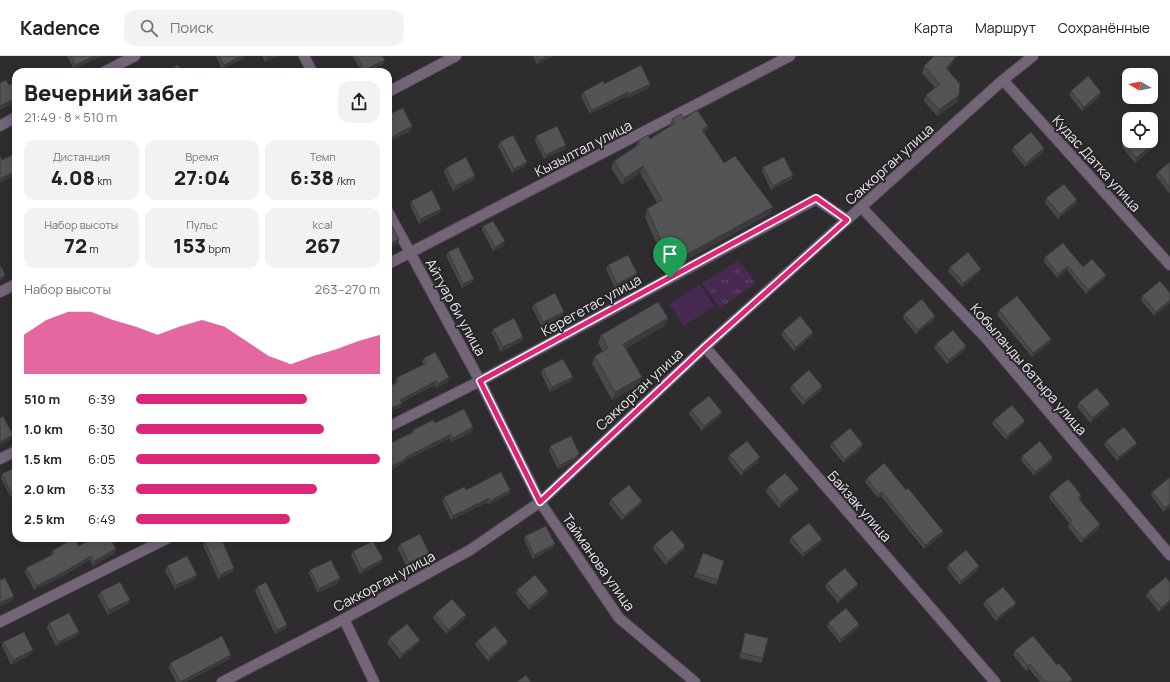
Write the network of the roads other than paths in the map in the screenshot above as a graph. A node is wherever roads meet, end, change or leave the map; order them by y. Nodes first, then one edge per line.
1 (135, 56) edge
2 (304, 56) edge
3 (456, 56) edge
4 (790, 56) edge
5 (1033, 56) edge
6 (112, 68) edge
7 (310, 68) edge
8 (1004, 80) junction
9 (392, 90) edge
10 (12, 119) edge
11 (0, 126) edge
12 (861, 207) junction
13 (392, 219) edge
14 (847, 220) junction
15 (411, 253) junction
16 (392, 262) edge
17 (1170, 265) edge
18 (12, 286) edge
19 (0, 292) edge
20 (705, 347) junction
21 (480, 381) junction
22 (392, 425) edge
23 (12, 453) edge
24 (0, 459) edge
25 (540, 502) junction
26 (160, 542) edge
27 (1170, 555) edge
28 (344, 619) junction
29 (0, 622) edge
30 (222, 682) edge
31 (374, 682) edge
32 (695, 682) edge
33 (995, 682) edge

1 - 6 street
2 - 7 street
3 - 9 street
4 - 15 street, Кызылтал улица
5 - 8 street, Саккорган улица
8 - 12 street, Саккорган улица
8 - 17 street, Кудас Датка улица
10 - 11 street
12 - 14 street, Саккорган улица
12 - 27 street, Кобыланды батыра улица
13 - 15 street, Айтуар би улица
14 - 20 street, Саккорган улица
14 - 21 street, Керегетас улица
15 - 16 street, Кызылтал улица
15 - 21 street, Айтуар би улица
18 - 19 street
20 - 25 street, Саккорган улица
20 - 33 street, Байзак улица
21 - 22 street, Керегетас улица
21 - 25 street, Айтуар би улица
23 - 24 street
25 - 28 street, Саккорган улица
25 - 32 street, Тайманова улица
26 - 29 street
28 - 30 street, Саккорган улица
28 - 31 street

